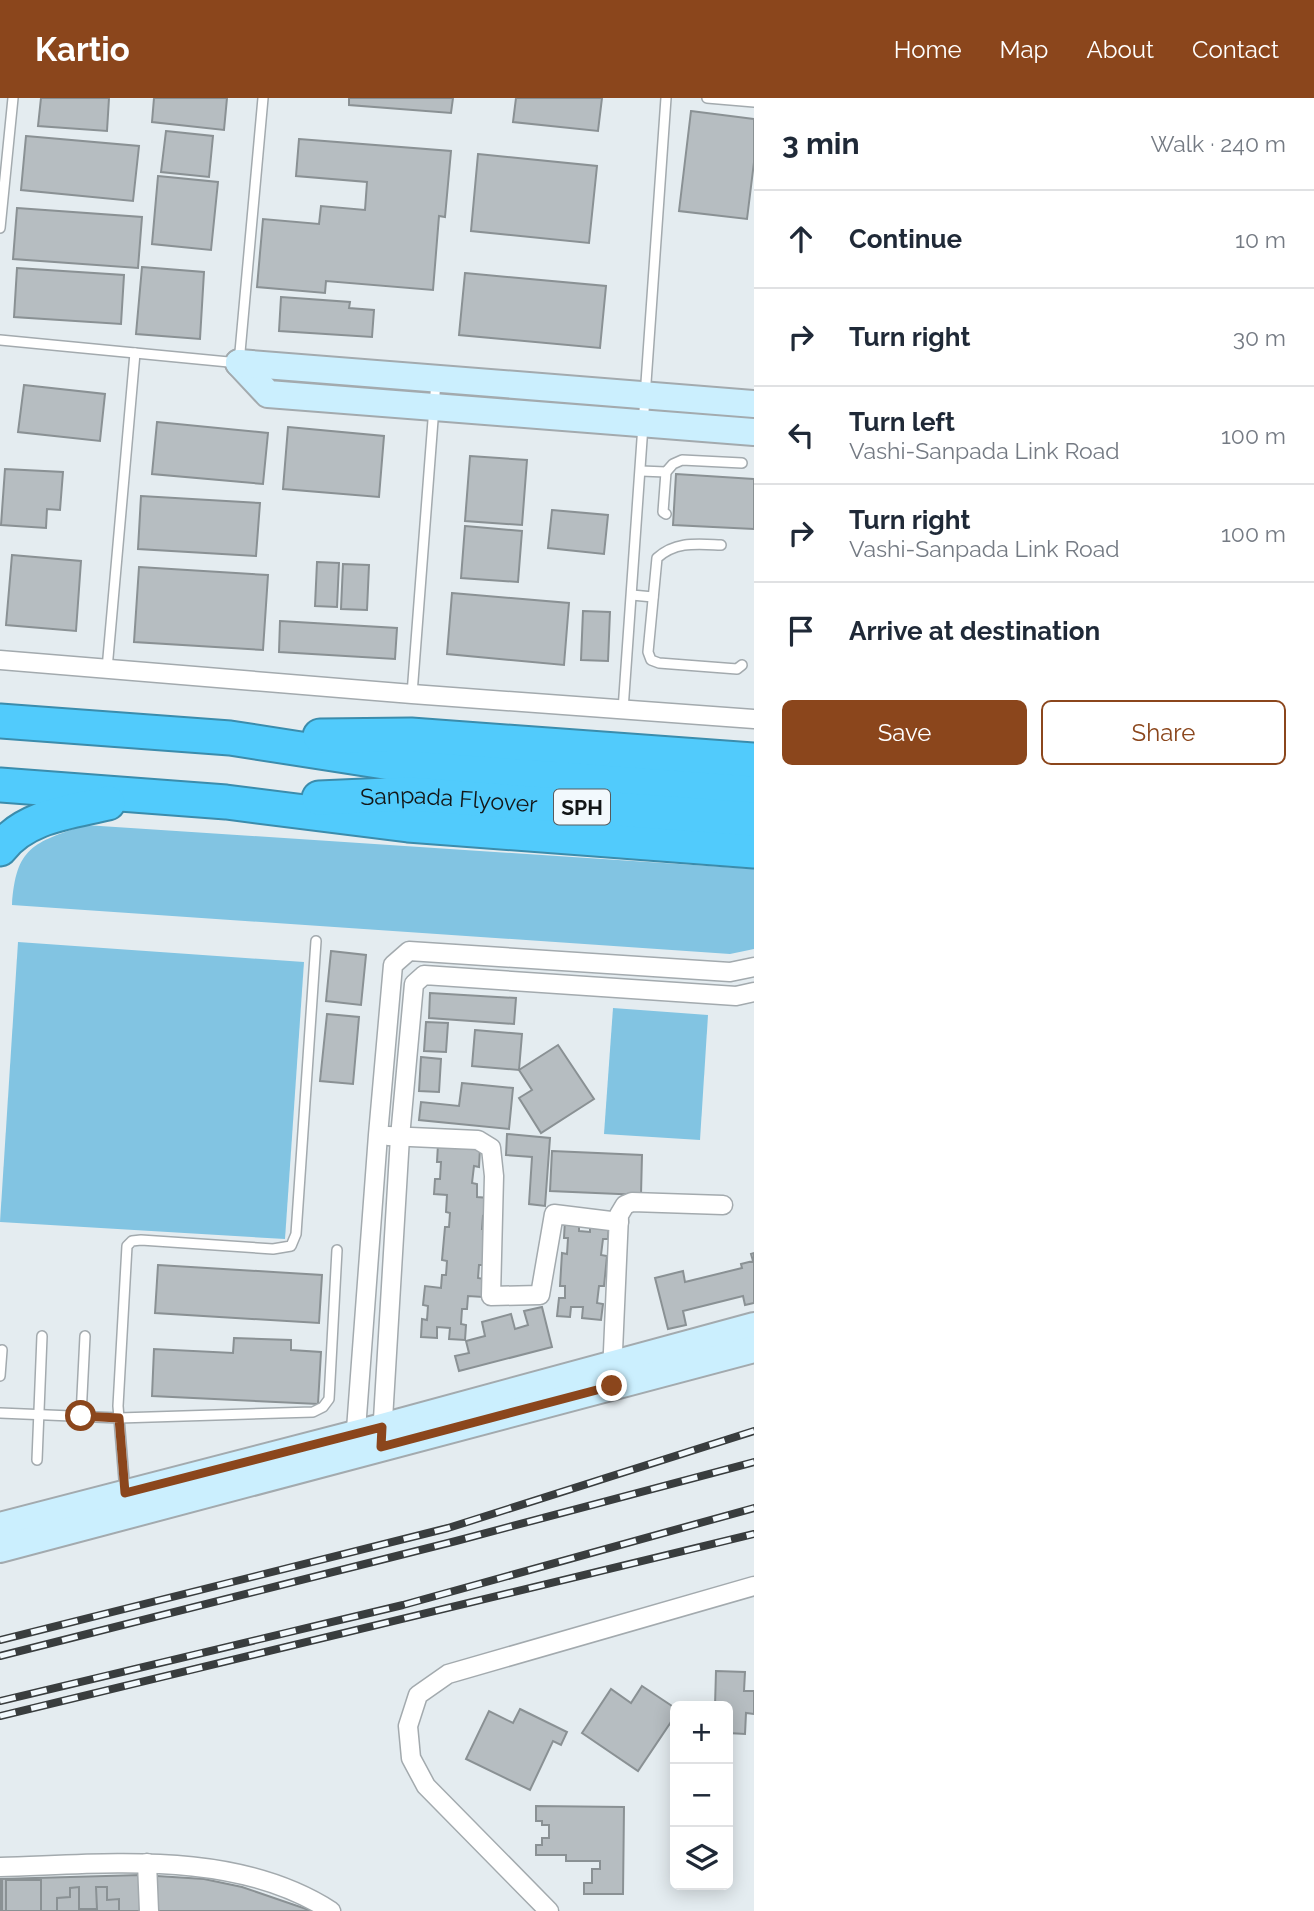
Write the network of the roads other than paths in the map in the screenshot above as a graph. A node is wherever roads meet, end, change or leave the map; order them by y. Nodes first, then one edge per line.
1 (13, 98) edge
2 (263, 98) edge
3 (666, 98) edge
4 (707, 98) edge
5 (754, 102) edge
6 (0, 228) edge
7 (0, 340) edge
8 (135, 353) junction
9 (239, 363) junction
10 (437, 379) junction
11 (646, 395) junction
12 (754, 404) edge
13 (435, 407) junction
14 (645, 423) junction
15 (754, 432) edge
16 (742, 463) dead end
17 (641, 471) junction
18 (666, 472) junction
19 (666, 514) dead end
20 (721, 545) dead end
21 (632, 595) junction
22 (653, 597) junction
23 (0, 660) edge
24 (742, 665) dead end
25 (107, 669) junction
26 (412, 694) junction
27 (623, 710) junction
28 (754, 719) edge
29 (0, 721) edge
30 (230, 738) junction
31 (754, 760) edge
32 (410, 780) junction
33 (0, 785) edge
34 (754, 792) edge
35 (138, 796) junction
36 (226, 802) junction
37 (754, 819) edge
38 (0, 849) edge
39 (754, 851) edge
40 (317, 941) dead end
41 (754, 967) edge
42 (754, 992) edge
43 (378, 1135) junction
44 (400, 1137) junction
45 (723, 1205) dead end
46 (619, 1222) junction
47 (337, 1250) dead end
48 (754, 1326) edge
49 (42, 1336) dead end
50 (85, 1336) dead end
51 (754, 1349) edge
52 (2, 1350) dead end
53 (612, 1375) junction
54 (0, 1376) edge
55 (0, 1413) edge
56 (38, 1414) junction
57 (81, 1416) junction
58 (119, 1418) junction
59 (382, 1437) junction
60 (355, 1444) junction
61 (37, 1460) dead end
62 (125, 1493) junction
63 (0, 1526) edge
64 (0, 1549) edge
65 (754, 1586) edge
66 (147, 1863) junction
67 (0, 1867) edge
68 (149, 1911) edge
69 (331, 1911) edge
70 (549, 1911) edge

1 - 6 lane
2 - 9 lane
3 - 11 lane
4 - 5 lane
7 - 8 lane
8 - 9 lane
8 - 25 lane
9 - 10 main road
9 - 13 main road
10 - 11 main road
10 - 13 lane
11 - 12 main road
11 - 14 lane
13 - 14 main road
13 - 26 lane
14 - 15 main road
14 - 17 lane
16 - 18 lane
17 - 18 lane
17 - 21 lane
18 - 19 lane
20 - 22 lane
21 - 22 lane
21 - 27 lane
22 - 24 lane
23 - 25 street
25 - 26 street
26 - 27 street
27 - 28 street
29 - 30 highway, SPH
30 - 31 highway
30 - 32 highway, Sanpada Flyover / SPH
32 - 34 highway, Sanpada Flyover / SPH
32 - 36 highway, Sanpada Flyover / SPH
32 - 37 highway, Sanpada Flyover / SPH
33 - 35 highway, SPH
35 - 36 highway, SPH
35 - 38 highway
36 - 39 highway
40 - 58 lane
41 - 43 street
42 - 44 street
43 - 44 street
43 - 60 street
44 - 46 street
44 - 59 street
45 - 46 street
46 - 53 street
47 - 58 lane
48 - 53 main road
49 - 56 lane
50 - 57 lane
51 - 53 main road
52 - 54 lane
53 - 59 main road
55 - 56 lane
56 - 57 lane
56 - 61 lane
57 - 58 lane
58 - 62 lane
59 - 60 main road
60 - 62 main road
60 - 64 main road
62 - 63 main road
65 - 70 street
66 - 67 street
66 - 68 street
66 - 69 street

